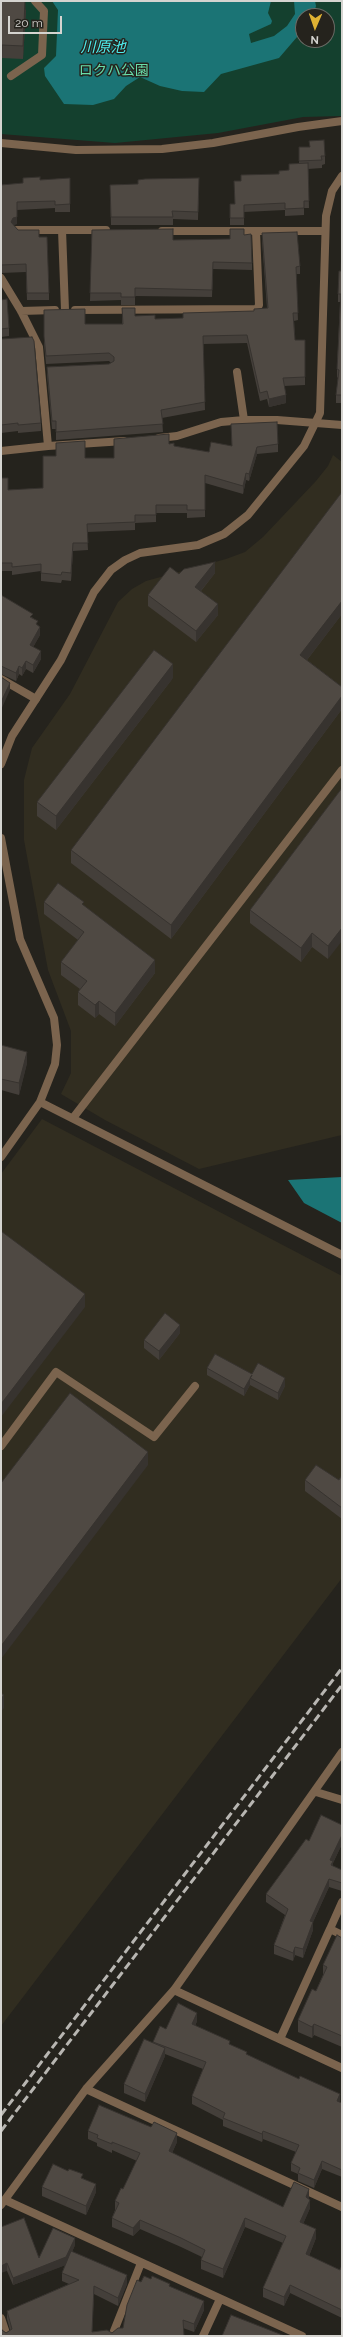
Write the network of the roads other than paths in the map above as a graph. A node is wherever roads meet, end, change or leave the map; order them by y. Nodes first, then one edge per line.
1 (35, 1) edge
2 (11, 76) dead end
3 (342, 121) edge
4 (1, 143) edge
5 (342, 176) edge
6 (16, 230) edge
7 (62, 230) junction
8 (116, 230) edge
9 (155, 231) edge
10 (256, 231) junction
11 (325, 231) junction
12 (1, 278) edge
13 (65, 310) junction
14 (21, 311) junction
15 (237, 372) dead end
16 (244, 420) junction
17 (316, 424) junction
18 (342, 425) edge
19 (149, 439) edge
20 (135, 440) edge
21 (48, 446) junction
22 (1, 451) edge
23 (1, 679) edge
24 (36, 699) junction
25 (1, 764) edge
26 (342, 770) edge
27 (1, 838) edge
28 (2, 853) edge
29 (40, 1102) junction
30 (73, 1118) junction
31 (1, 1157) edge
32 (342, 1255) edge
33 (195, 1386) dead end
34 (1, 1446) edge
35 (342, 1752) edge
36 (316, 1792) junction
37 (342, 1800) edge
38 (342, 1902) edge
39 (330, 1929) junction
40 (342, 1935) edge
41 (174, 1990) junction
42 (280, 2039) junction
43 (342, 2068) edge
44 (86, 2089) junction
45 (3, 2203) edge
46 (342, 2207) edge
47 (141, 2263) junction
48 (220, 2299) junction
49 (1, 2318) edge
50 (7, 2336) edge
51 (112, 2336) edge
52 (203, 2336) edge
53 (302, 2336) edge

1 - 2 street
3 - 4 street
5 - 11 street
6 - 7 street
7 - 8 street
7 - 13 street
9 - 10 street
10 - 11 street
10 - 13 street
11 - 17 street
12 - 14 street
13 - 14 street
14 - 21 street
15 - 16 street
16 - 17 street
16 - 19 street
17 - 18 street
17 - 24 street
20 - 21 street
21 - 22 street
23 - 24 street
24 - 25 street
26 - 30 street
27 - 28 street
28 - 29 street
29 - 30 street
29 - 31 street
30 - 32 street
33 - 34 street
35 - 36 street
36 - 37 street
36 - 41 street
38 - 39 street
39 - 40 street
39 - 42 street
41 - 42 street
41 - 44 street
42 - 43 street
44 - 45 street
44 - 46 street
45 - 47 street
47 - 48 street
47 - 51 street
48 - 52 street
48 - 53 street
49 - 50 street

